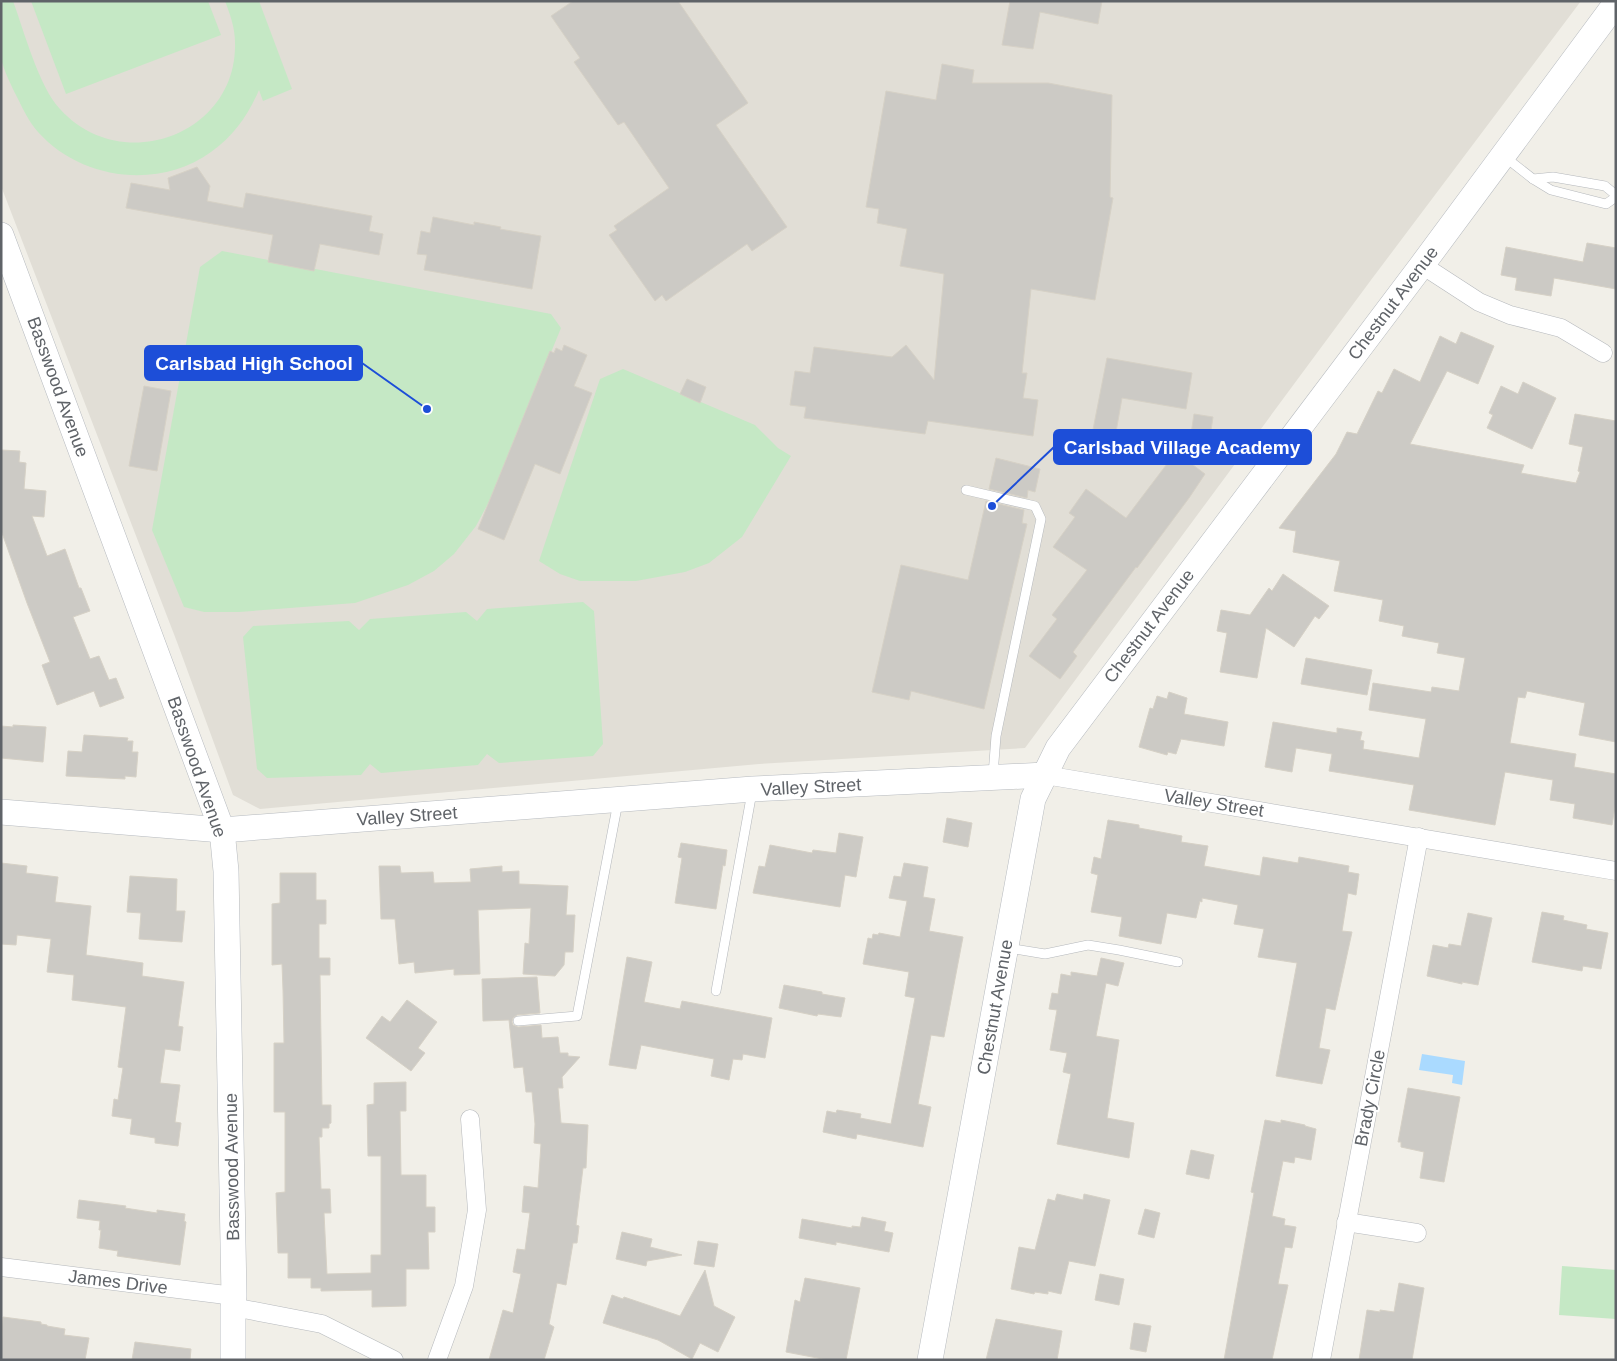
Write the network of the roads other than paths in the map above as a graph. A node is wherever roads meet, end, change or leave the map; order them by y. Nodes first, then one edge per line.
1 (1616, 3) edge
2 (1503, 155) junction
3 (1533, 179) junction
4 (1616, 196) edge
5 (4, 249) edge
6 (1422, 265) junction
7 (1603, 353) dead end
8 (966, 490) dead end
9 (1045, 775) junction
10 (993, 778) junction
11 (753, 789) junction
12 (618, 800) junction
13 (1, 812) edge
14 (222, 830) junction
15 (1419, 837) junction
16 (1616, 871) edge
17 (1006, 947) junction
18 (1178, 962) dead end
19 (716, 991) dead end
20 (518, 1021) dead end
21 (470, 1119) dead end
22 (1346, 1222) junction
23 (1417, 1233) dead end
24 (1, 1267) edge
25 (233, 1301) junction
26 (234, 1360) edge
27 (394, 1360) edge
28 (437, 1360) edge
29 (930, 1360) edge
30 (1321, 1360) edge

1 - 2 street, Chestnut Avenue
2 - 3 lane
2 - 6 street, Chestnut Avenue
3 - 4 lane
3 - 4 lane
5 - 14 street, Basswood Avenue
6 - 7 street
6 - 9 street, Chestnut Avenue
8 - 10 lane
9 - 10 street, Valley Street
9 - 15 street, Valley Street
9 - 17 street, Chestnut Avenue
10 - 11 street, Valley Street
11 - 12 street, Valley Street
11 - 19 lane
12 - 14 street, Valley Street
12 - 20 lane
13 - 14 street, Valley Street
14 - 25 street, Basswood Avenue
15 - 16 street, Valley Street
15 - 22 street, Brady Circle
17 - 18 lane
17 - 29 street, Chestnut Avenue
21 - 28 street
22 - 23 street
22 - 30 street, Brady Circle
24 - 25 street, James Drive
25 - 26 street, Basswood Avenue
25 - 27 street, James Drive

